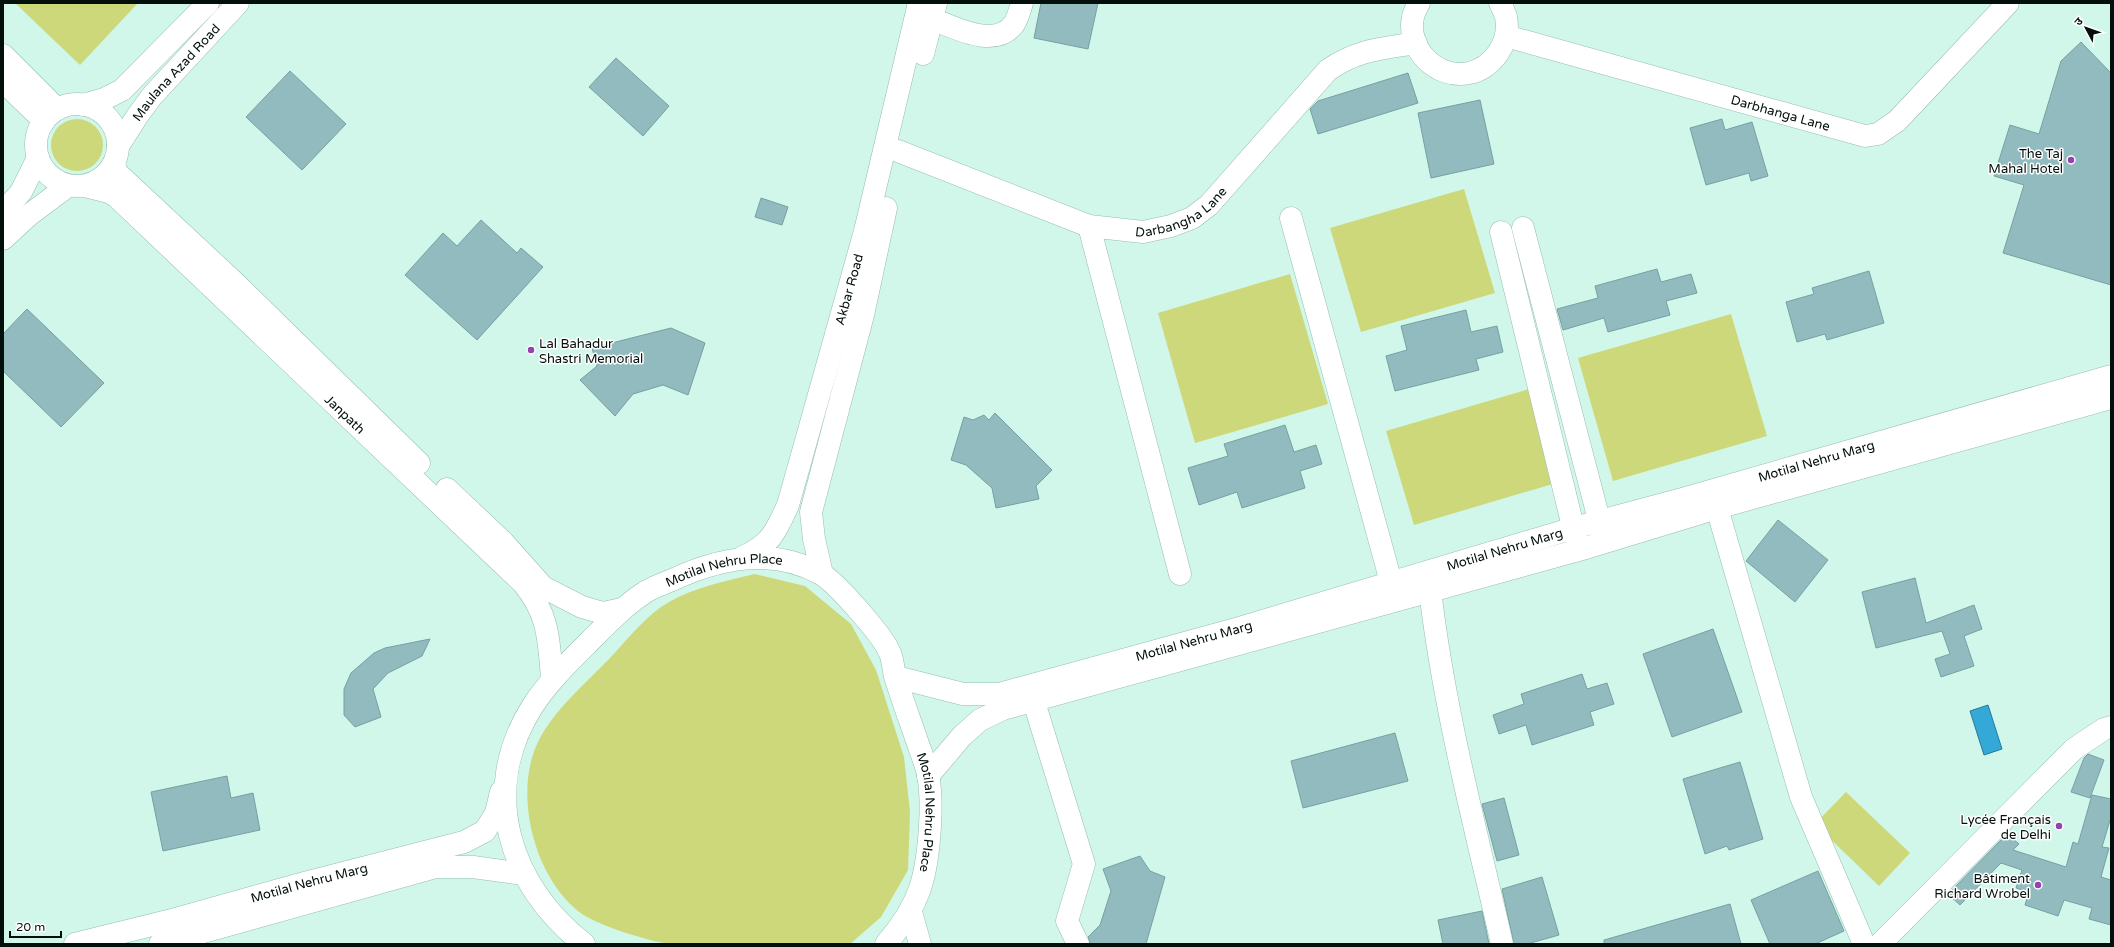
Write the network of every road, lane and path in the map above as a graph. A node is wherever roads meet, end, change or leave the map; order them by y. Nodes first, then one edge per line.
1 (208, 3) edge
2 (238, 3) edge
3 (1022, 3) edge
4 (1419, 3) edge
5 (1500, 3) edge
6 (2008, 3) edge
7 (929, 8) edge
8 (1506, 36) junction
9 (1416, 43) junction
10 (3, 55) edge
11 (3, 81) edge
12 (83, 104) junction
13 (51, 115) junction
14 (898, 151) junction
15 (116, 155) junction
16 (38, 158) junction
17 (76, 186) junction
18 (3, 212) edge
19 (1291, 218) dead end
20 (1089, 226) junction
21 (1523, 228) dead end
22 (1501, 232) dead end
23 (3, 240) edge
24 (2111, 376) edge
25 (2111, 398) edge
26 (2018, 401) junction
27 (2023, 424) junction
28 (1717, 508) junction
29 (1574, 528) junction
30 (1601, 531) junction
31 (1579, 550) junction
32 (743, 557) junction
33 (822, 574) junction
34 (1180, 574) dead end
35 (1430, 590) junction
36 (1393, 592) junction
37 (622, 609) junction
38 (896, 677) junction
39 (552, 679) junction
40 (1034, 702) junction
41 (2111, 727) edge
42 (928, 776) junction
43 (505, 777) junction
44 (523, 874) junction
45 (911, 912) junction
46 (75, 944) edge
47 (160, 944) edge
48 (584, 944) edge
49 (886, 944) edge
50 (920, 944) edge
51 (1078, 944) edge
52 (1502, 944) edge
53 (1864, 944) edge
54 (1880, 944) edge

1 - 12 main road, Maulana Azad Road
2 - 15 main road, Maulana Azad Road
3 - 7 main road
4 - 9 main road
5 - 8 main road
6 - 8 main road, Darbhanga Lane
7 - 14 main road, Akbar Road
7 - 32 main road, Akbar Road
8 - 9 main road
9 - 20 main road, Darbangha Lane
10 - 13 main road
11 - 13 main road
12 - 13 main road
12 - 15 main road
13 - 16 main road
14 - 20 main road, Darbangha Lane
14 - 33 main road, Akbar Road
15 - 17 main road
15 - 37 main road, Janpath
16 - 17 main road
16 - 18 main road
17 - 23 main road
17 - 39 main road, Janpath
19 - 36 main road
20 - 34 main road
21 - 30 main road
22 - 29 main road
24 - 26 main road, Motilal Nehru Marg
25 - 27 main road, Motilal Nehru Marg
26 - 27 main road
26 - 30 main road, Motilal Nehru Marg
27 - 28 main road, Motilal Nehru Marg
28 - 30 main road, Motilal Nehru Marg
28 - 53 main road
29 - 30 main road, Motilal Nehru Marg
29 - 31 main road
29 - 36 main road, Motilal Nehru Marg
30 - 31 main road, Motilal Nehru Marg
31 - 35 main road, Motilal Nehru Marg
32 - 33 main road, Motilal Nehru Place
32 - 37 main road, Motilal Nehru Place
33 - 38 main road, Motilal Nehru Place
35 - 36 main road, Motilal Nehru Marg
35 - 52 main road
36 - 38 main road, Motilal Nehru Marg
36 - 40 main road, Motilal Nehru Marg
37 - 39 main road, Motilal Nehru Place
38 - 42 main road, Motilal Nehru Place
39 - 43 main road, Motilal Nehru Place
40 - 42 main road, Motilal Nehru Marg
40 - 51 main road
41 - 54 main road
42 - 45 main road, Motilal Nehru Place
43 - 44 main road, Motilal Nehru Place
43 - 46 main road, Motilal Nehru Marg
44 - 47 main road, Motilal Nehru Marg
44 - 48 main road, Motilal Nehru Place
45 - 49 main road, Motilal Nehru Place
45 - 50 main road

